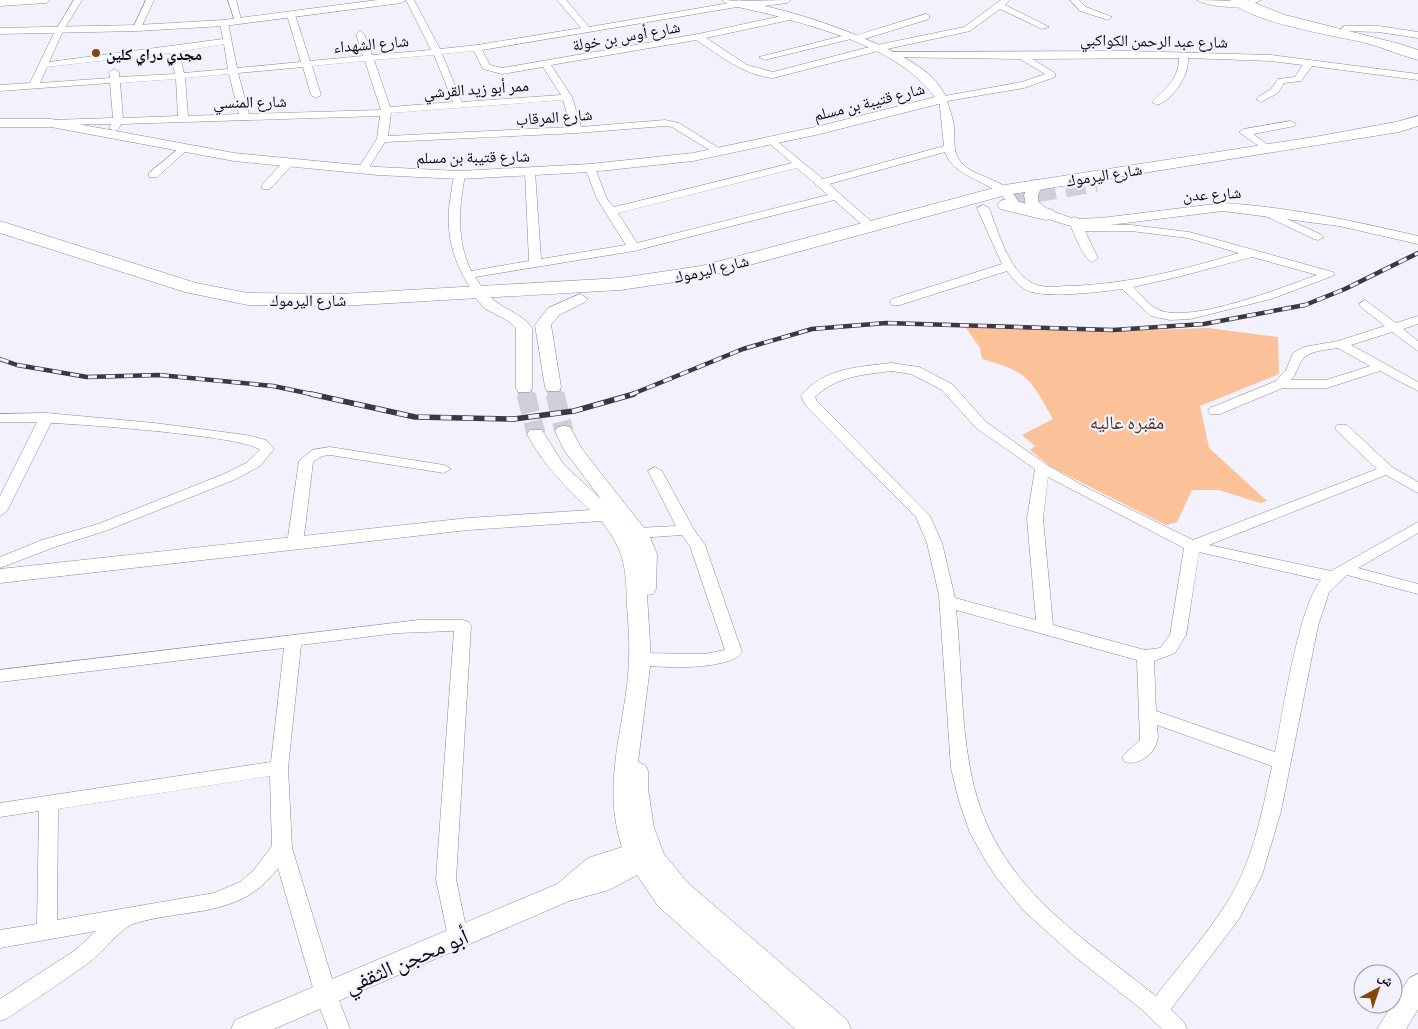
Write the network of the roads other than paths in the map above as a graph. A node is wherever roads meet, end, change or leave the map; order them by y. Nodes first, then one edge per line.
1 (27, 0) edge
2 (46, 0) edge
3 (78, 0) edge
4 (150, 0) edge
5 (232, 0) edge
6 (401, 0) edge
7 (410, 0) edge
8 (561, 0) edge
9 (727, 0) edge
10 (787, 0) edge
11 (1074, 0) edge
12 (1201, 0) edge
13 (1247, 1) edge
14 (0, 3) edge
15 (348, 3) edge
16 (1002, 3) edge
17 (744, 4) junction
18 (294, 12) junction
19 (791, 17) junction
20 (1108, 17) dead end
21 (926, 18) dead end
22 (240, 21) junction
23 (224, 23) junction
24 (1418, 26) edge
25 (1045, 27) dead end
26 (137, 28) junction
27 (586, 29) junction
28 (1345, 29) junction
29 (59, 31) junction
30 (1399, 31) junction
31 (0, 32) edge
32 (360, 34) dead end
33 (1418, 35) edge
34 (698, 37) junction
35 (852, 38) junction
36 (229, 41) junction
37 (1113, 42) dead end
38 (477, 48) junction
39 (877, 48) junction
40 (1418, 49) edge
41 (174, 50) junction
42 (436, 52) junction
43 (889, 54) junction
44 (1128, 54) junction
45 (1418, 55) edge
46 (764, 56) dead end
47 (1022, 56) junction
48 (1184, 56) junction
49 (113, 58) junction
50 (369, 58) junction
51 (1310, 62) junction
52 (305, 64) junction
53 (44, 65) junction
54 (546, 65) junction
55 (233, 71) junction
56 (180, 76) junction
57 (1418, 77) edge
58 (114, 80) junction
59 (33, 86) junction
60 (0, 88) edge
61 (316, 96) dead end
62 (567, 97) junction
63 (942, 99) junction
64 (1261, 99) dead end
65 (1157, 102) dead end
66 (458, 104) junction
67 (386, 111) junction
68 (245, 117) junction
69 (183, 118) junction
70 (118, 120) junction
71 (1418, 121) edge
72 (0, 123) edge
73 (51, 123) junction
74 (1291, 124) dead end
75 (577, 130) junction
76 (1418, 132) edge
77 (111, 135) junction
78 (382, 139) junction
79 (773, 140) junction
80 (183, 148) junction
81 (949, 148) junction
82 (1267, 150) junction
83 (1302, 151) junction
84 (720, 152) junction
85 (288, 163) junction
86 (799, 164) junction
87 (590, 168) junction
88 (362, 170) junction
89 (530, 172) junction
90 (153, 175) dead end
91 (460, 175) junction
92 (1096, 182) tunnel mouth
93 (822, 183) junction
94 (1074, 185) junction
95 (266, 187) dead end
96 (838, 196) junction
97 (1024, 199) junction
98 (983, 208) junction
99 (1260, 209) junction
100 (611, 211) junction
101 (1075, 223) junction
102 (871, 227) junction
103 (0, 228) edge
104 (1418, 234) edge
105 (1318, 237) dead end
106 (0, 239) edge
107 (1418, 240) edge
108 (634, 248) junction
109 (1254, 252) junction
110 (1092, 258) dead end
111 (535, 264) junction
112 (1010, 266) junction
113 (756, 268) junction
114 (467, 275) junction
115 (1124, 284) junction
116 (482, 298) junction
117 (580, 299) junction
118 (896, 302) dead end
119 (1365, 304) dead end
120 (1418, 320) edge
121 (1394, 328) junction
122 (1340, 344) junction
123 (1418, 347) edge
124 (1380, 367) junction
125 (1281, 384) junction
126 (553, 387) tunnel mouth
127 (1418, 387) edge
128 (524, 388) tunnel mouth
129 (1215, 411) dead end
130 (47, 417) junction
131 (0, 418) edge
132 (1342, 428) dead end
133 (564, 431) tunnel mouth
134 (536, 434) tunnel mouth
135 (1042, 468) junction
136 (444, 469) dead end
137 (1387, 470) junction
138 (655, 471) dead end
139 (1418, 488) edge
140 (0, 511) edge
141 (621, 520) junction
142 (1418, 527) edge
143 (686, 530) junction
144 (295, 544) junction
145 (1192, 546) junction
146 (0, 563) edge
147 (1339, 573) junction
148 (0, 576) edge
149 (1418, 589) edge
150 (949, 602) junction
151 (1046, 627) junction
152 (293, 640) junction
153 (1145, 656) junction
154 (643, 659) junction
155 (0, 676) edge
156 (1148, 715) junction
157 (1131, 758) dead end
158 (1282, 762) junction
159 (279, 768) junction
160 (49, 803) junction
161 (0, 810) edge
162 (282, 848) junction
163 (647, 854) junction
164 (124, 917) junction
165 (46, 929) junction
166 (458, 938) junction
167 (0, 939) edge
168 (1418, 986) edge
169 (326, 994) junction
170 (1158, 1009) junction
171 (0, 1011) edge
172 (245, 1029) edge
173 (339, 1029) edge
174 (814, 1029) edge
175 (837, 1029) edge
176 (1176, 1029) edge
177 (1391, 1029) edge

1 - 2 street
1 - 14 street
3 - 29 street
4 - 26 street
5 - 22 street
6 - 15 street
7 - 42 street
8 - 27 street
9 - 17 street, شارع عبد الرحمن الكواكبي
10 - 17 street, شارع الشهداء
11 - 20 street
12 - 13 street
13 - 28 highway
13 - 45 highway
15 - 18 street
16 - 25 street
16 - 39 street
17 - 19 street, شارع عبد الرحمن الكواكبي
17 - 27 street, شارع الشهداء
18 - 22 street
18 - 52 street
19 - 34 street, شارع أوس بن خولة
19 - 35 street, شارع عبد الرحمن الكواكبي
21 - 35 street
22 - 23 street
23 - 26 street
23 - 36 street
24 - 30 street
26 - 29 street
27 - 38 street, شارع الشهداء
28 - 30 street
28 - 40 highway
29 - 31 street
29 - 53 street
30 - 33 street
32 - 50 street
34 - 39 street
34 - 54 street, شارع أوس بن خولة
35 - 39 street, شارع عبد الرحمن الكواكبي
35 - 46 street
36 - 41 street
36 - 55 street
37 - 44 street
38 - 42 street, شارع الشهداء
38 - 54 street, شارع أوس بن خولة
39 - 43 street, شارع عبد الرحمن الكواكبي
41 - 49 street
41 - 56 street
42 - 50 street, شارع الشهداء
42 - 66 street
43 - 47 street, شارع عبد الرحمن الكواكبي
43 - 63 street, شارع عبد الرحمن الكواكبي
44 - 47 street, شارع عبد الرحمن الكواكبي
44 - 48 street, شارع عبد الرحمن الكواكبي
47 - 63 street
48 - 51 street, شارع عبد الرحمن الكواكبي
48 - 65 street
49 - 53 street
49 - 58 street
50 - 52 street, شارع الشهداء
50 - 67 street
51 - 57 street, شارع عبد الرحمن الكواكبي
51 - 64 street
52 - 55 street, شارع الشهداء
52 - 61 street
53 - 59 street
54 - 62 street
55 - 56 street, شارع الشهداء
55 - 68 street
56 - 58 street, شارع الشهداء
56 - 69 street
58 - 59 street, شارع الشهداء
58 - 70 street
59 - 60 street, شارع الشهداء
62 - 66 street, ممر أبو زيد القرشي
62 - 75 street
63 - 79 street, شارع قتيبة بن مسلم
63 - 81 street
66 - 67 street, ممر أبو زيد القرشي
67 - 68 street, شارع المنسي
67 - 78 street
68 - 69 street, شارع المنسي
69 - 70 street, شارع المنسي
70 - 73 street, شارع المنسي
70 - 77 street
71 - 82 highway, شارع اليرموك
72 - 73 street, شارع قتيبة بن مسلم
73 - 77 street, شارع قتيبة بن مسلم
74 - 82 street
75 - 78 street, شارع المرقاب
75 - 84 street, شارع المرقاب
76 - 83 highway, شارع اليرموك
77 - 80 street, شارع قتيبة بن مسلم
78 - 88 street
79 - 84 street, شارع قتيبة بن مسلم
79 - 86 street
80 - 85 street, شارع قتيبة بن مسلم
80 - 90 street
81 - 93 street
81 - 97 street
82 - 94 highway, شارع اليرموك
83 - 92 highway, شارع اليرموك
83 - 94 highway
84 - 87 street, شارع قتيبة بن مسلم
85 - 88 street, شارع قتيبة بن مسلم
85 - 95 street
86 - 93 street
86 - 100 street
87 - 89 street, شارع قتيبة بن مسلم
87 - 100 street
88 - 91 street, شارع قتيبة بن مسلم
89 - 91 street, شارع قتيبة بن مسلم
89 - 111 street
91 - 114 street
93 - 96 street
94 - 97 highway, شارع اليرموك
96 - 102 street
96 - 108 street
97 - 98 highway
97 - 101 street, شارع عدن
97 - 102 highway, شارع اليرموك
97 - 113 highway, شارع اليرموك
98 - 112 street
98 - 113 highway
99 - 101 street, شارع عدن
99 - 105 street
99 - 107 street, شارع عدن
100 - 108 street
101 - 104 street, شارع عدن
101 - 109 street
101 - 110 street
102 - 116 highway, شارع اليرموك
103 - 116 highway, شارع اليرموك
106 - 116 highway, شارع اليرموك
108 - 111 street
109 - 115 street
109 - 115 street
111 - 114 street
112 - 115 street
112 - 118 street
113 - 117 highway, شارع اليرموك
114 - 116 street
116 - 117 highway, شارع اليرموك
116 - 128 street
117 - 126 street
119 - 121 street
120 - 121 street
121 - 122 street
121 - 123 street
122 - 124 street
122 - 125 street
124 - 125 street
124 - 127 street
125 - 129 street
130 - 131 street
130 - 140 street
130 - 146 street
132 - 137 street
133 - 141 street
134 - 141 street
135 - 145 street
135 - 150 street
135 - 151 street
136 - 144 street
137 - 139 street
137 - 145 street
138 - 143 street
141 - 143 street
141 - 144 street
141 - 154 street
141 - 154 street
142 - 147 street
143 - 154 street
144 - 148 street
145 - 147 street
145 - 153 street
147 - 149 street
147 - 158 street
150 - 151 street
150 - 170 street
151 - 153 street
152 - 155 street
152 - 159 street
152 - 166 street
153 - 156 street
154 - 163 street
156 - 157 street
156 - 158 street
158 - 170 street
159 - 160 street
159 - 162 street
160 - 161 street
160 - 165 street
162 - 164 street
162 - 169 street
163 - 166 street, أبو محجن الثقفي
163 - 174 street
163 - 175 street
164 - 165 street
164 - 171 street
165 - 167 street
166 - 169 street, أبو محجن الثقفي
168 - 177 street
169 - 172 street, أبو محجن الثقفي
169 - 173 street
170 - 176 street

